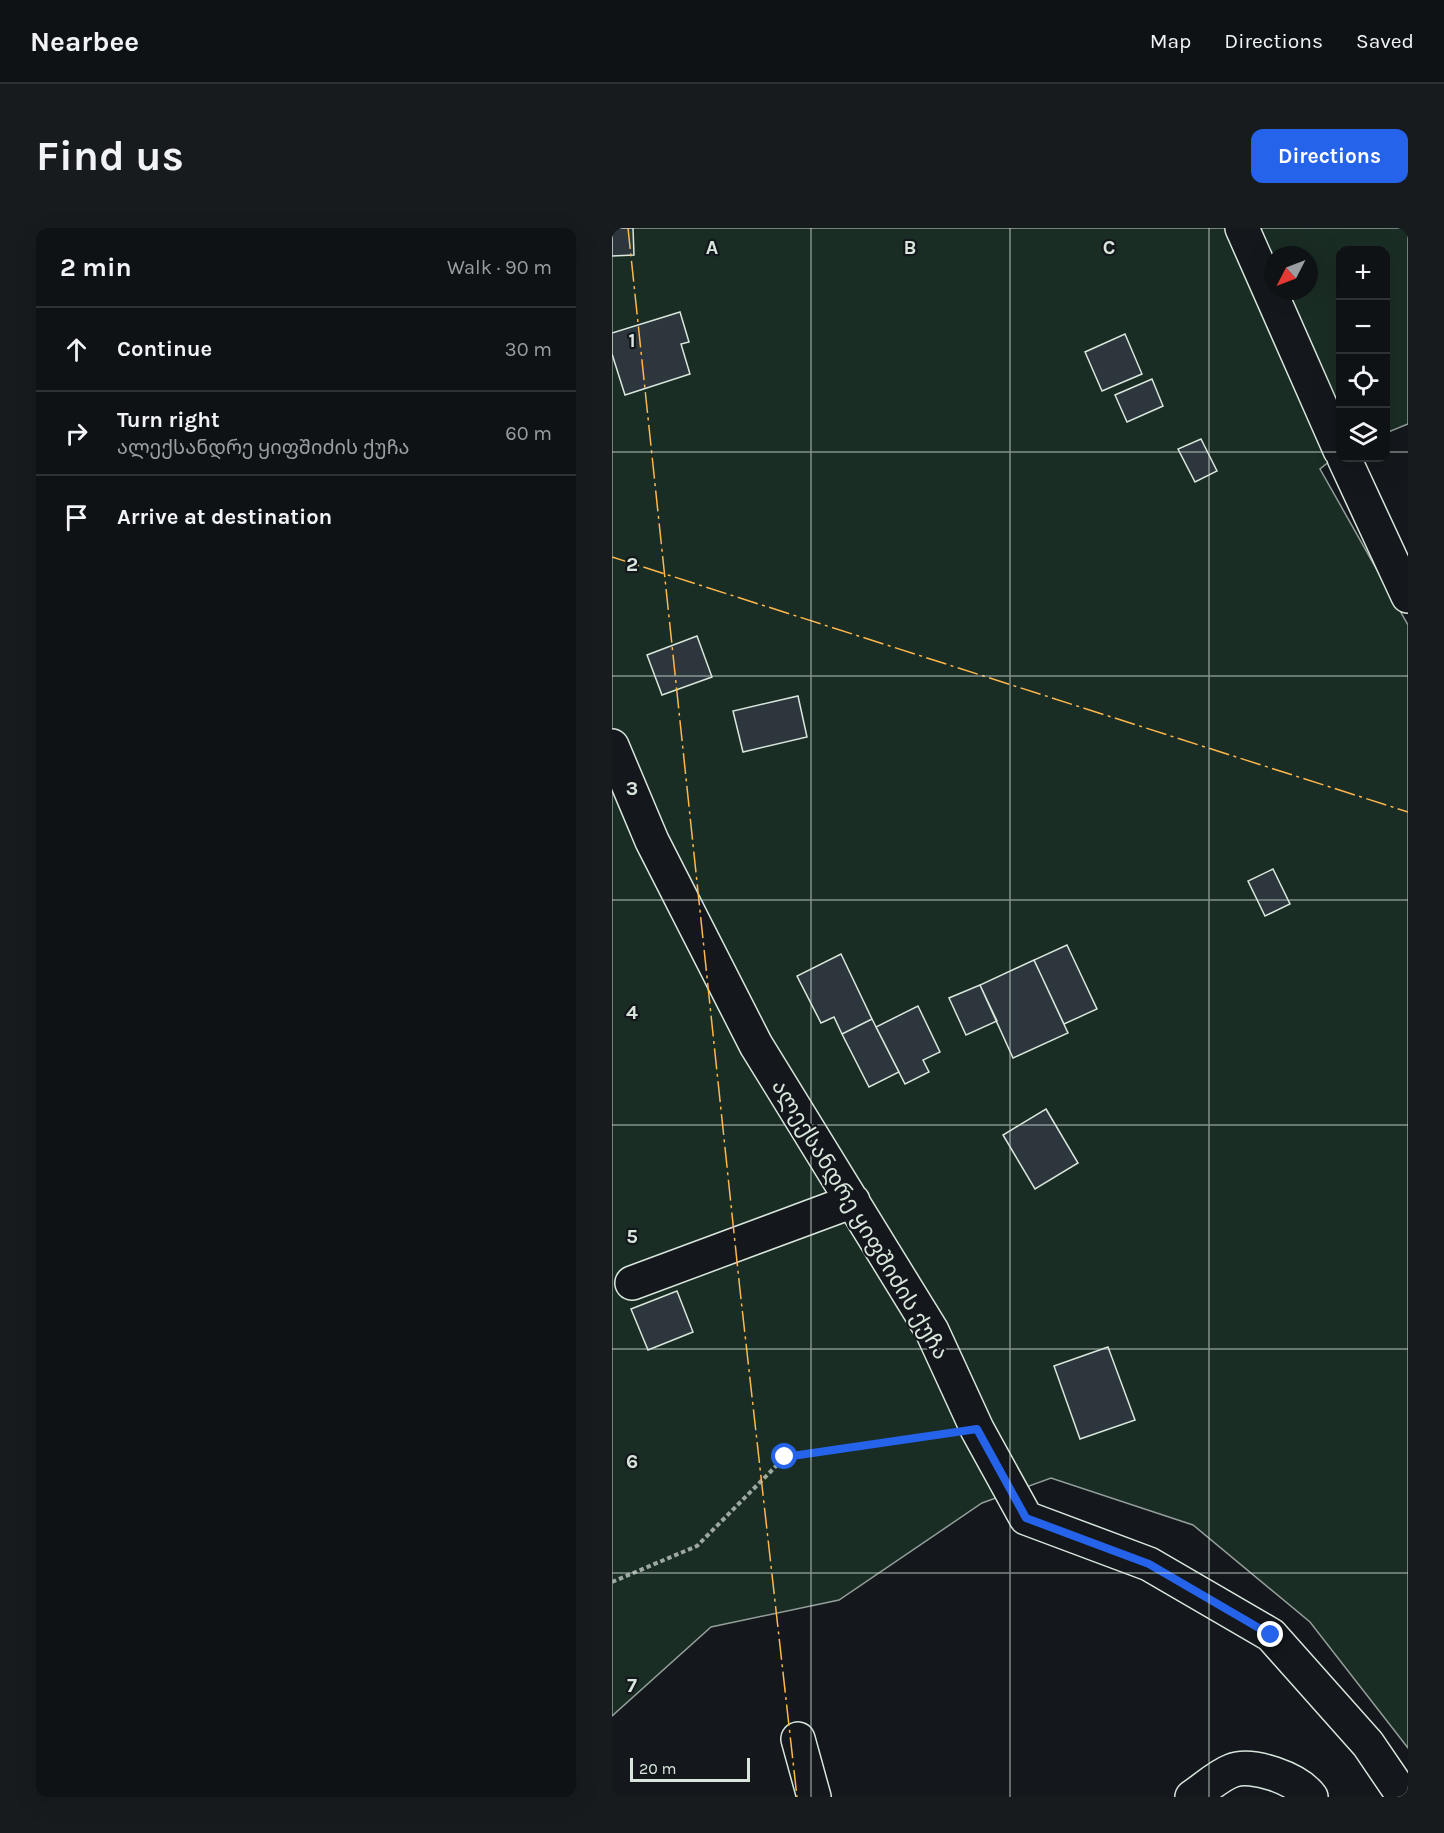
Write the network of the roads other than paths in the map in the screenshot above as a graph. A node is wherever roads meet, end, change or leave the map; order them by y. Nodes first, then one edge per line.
1 (1242, 228) edge
2 (1336, 439) edge
3 (1346, 462) edge
4 (1408, 596) edge
5 (612, 746) edge
6 (853, 1201) junction
7 (632, 1283) dead end
8 (798, 1738) dead end
9 (814, 1797) edge
10 (1192, 1797) edge
11 (1311, 1797) edge
12 (1404, 1797) edge

1 - 2 street
3 - 4 street
5 - 6 street, ალექსანდრე ყიფშიძის ქუჩა
6 - 7 street
6 - 12 street, ალექსანდრე ყიფშიძის ქუჩა
8 - 9 street
10 - 11 street

